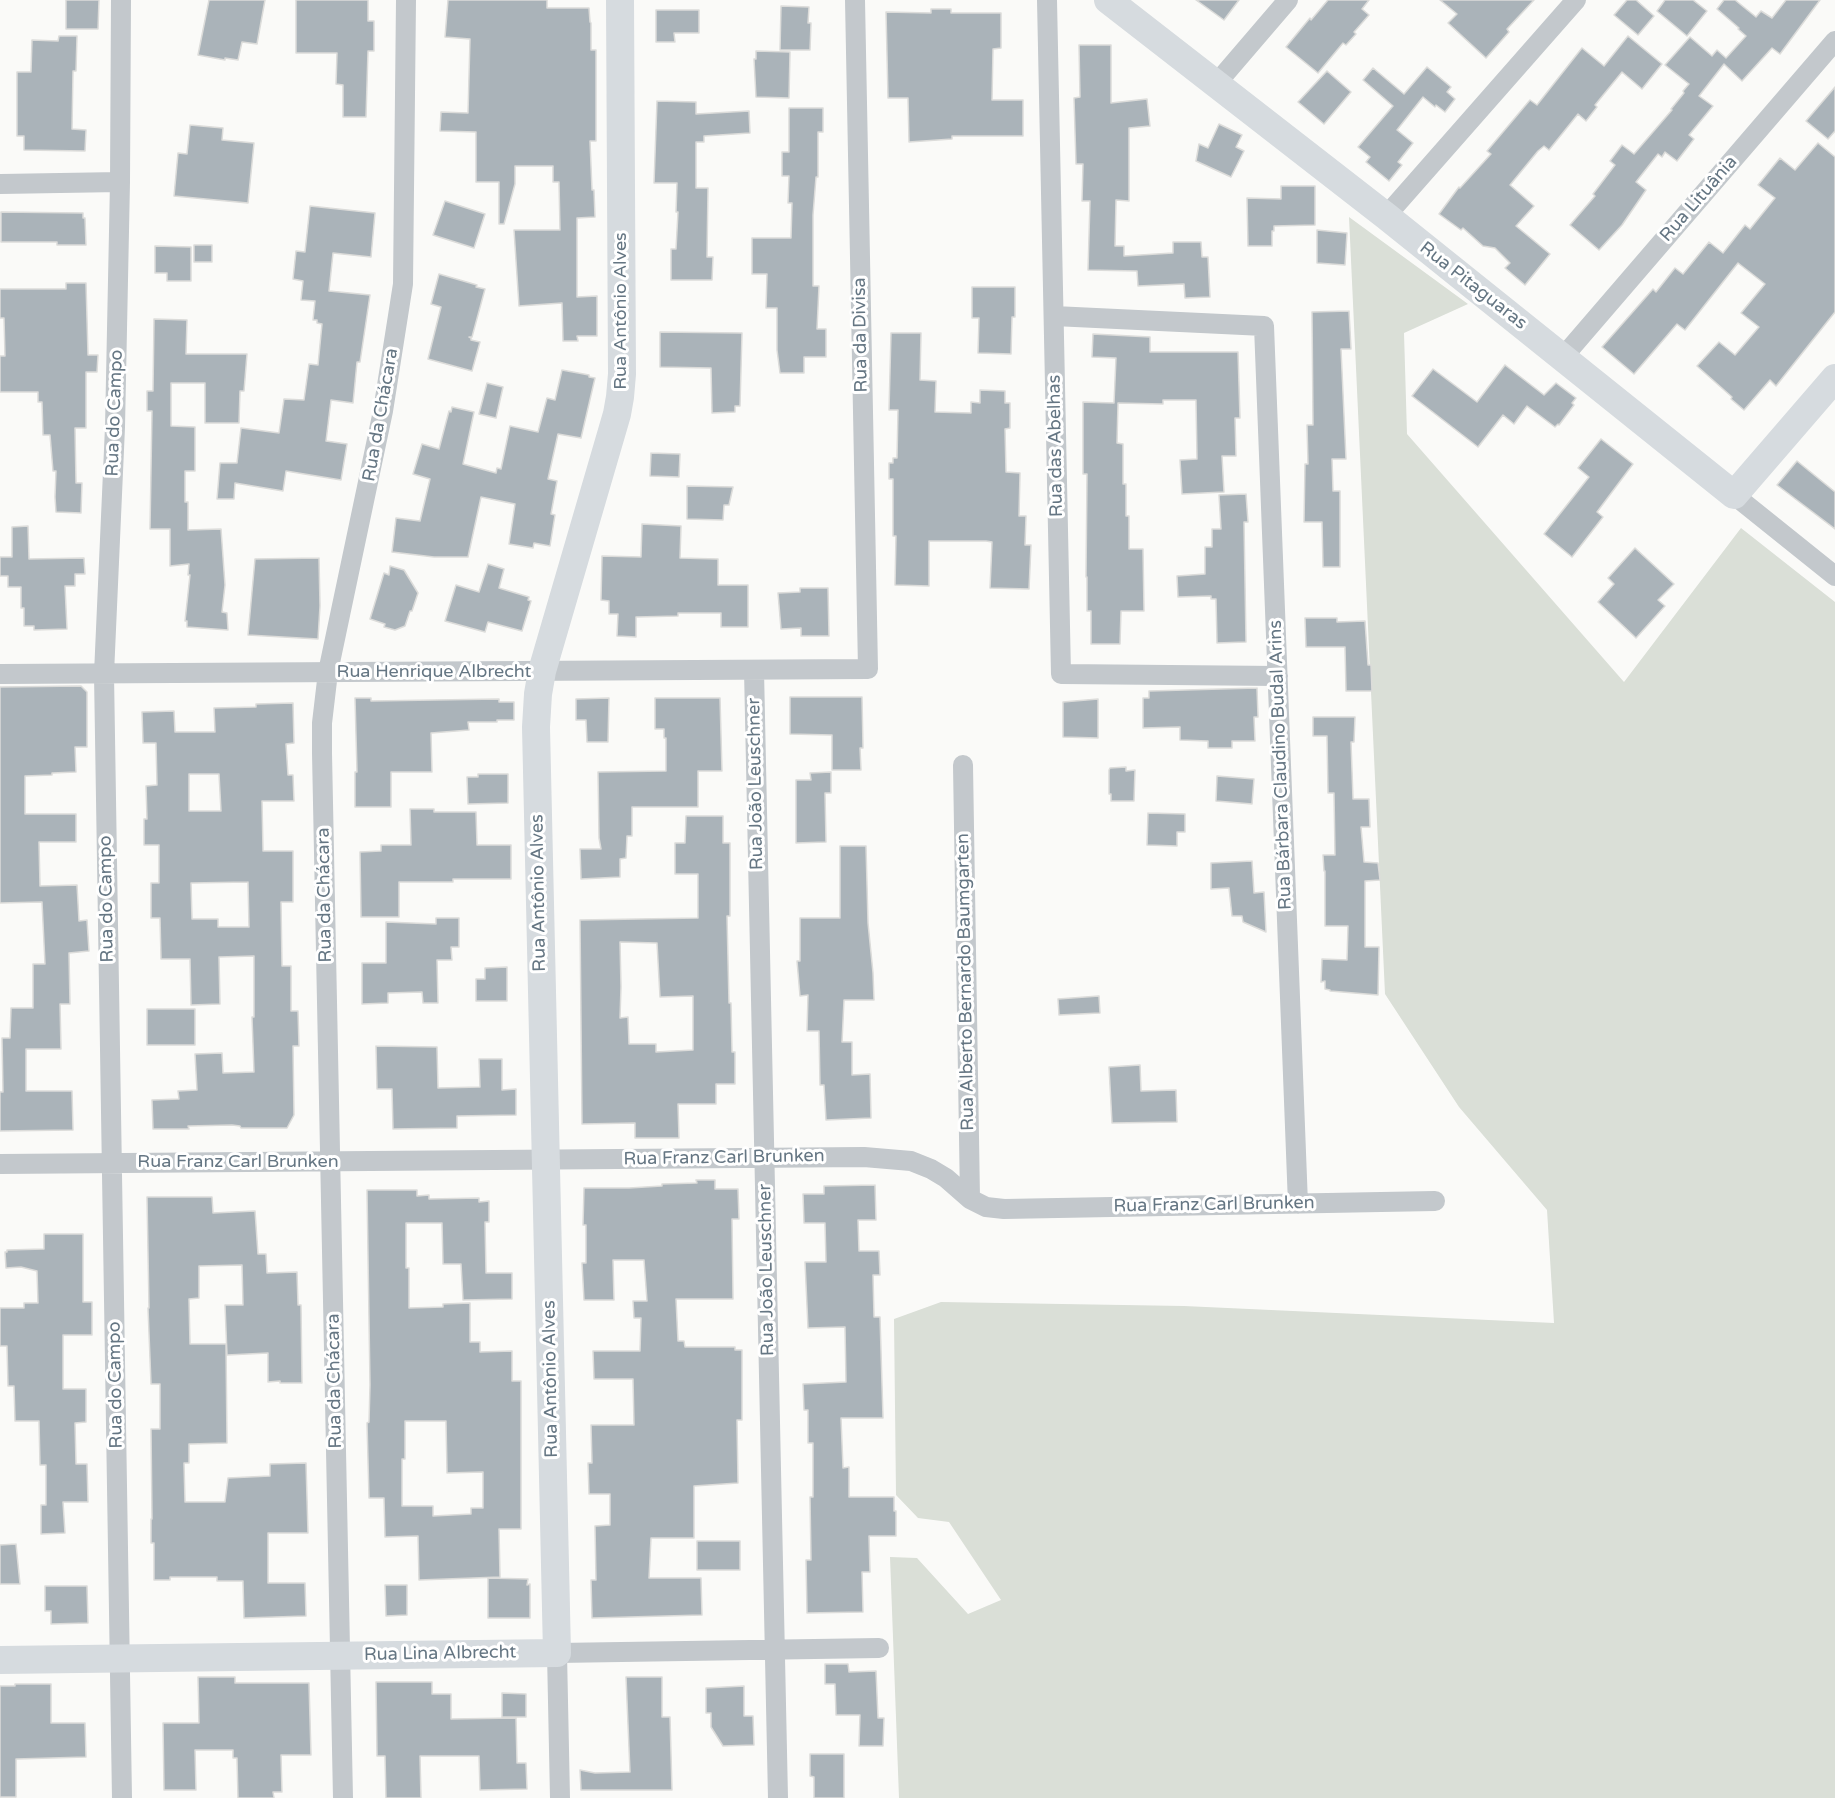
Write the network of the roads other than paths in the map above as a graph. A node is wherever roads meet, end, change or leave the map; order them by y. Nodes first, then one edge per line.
1 (121, 0) edge
2 (406, 0) edge
3 (620, 0) edge
4 (855, 0) edge
5 (1047, 0) edge
6 (1108, 0) edge
7 (1288, 0) edge
8 (1576, 0) edge
9 (1835, 40) edge
10 (1216, 84) junction
11 (120, 182) junction
12 (0, 184) edge
13 (1386, 216) junction
14 (1054, 316) junction
15 (1563, 357) junction
16 (1835, 378) edge
17 (1734, 495) junction
18 (1835, 576) edge
19 (868, 669) joint
20 (754, 670) junction
21 (542, 671) junction
22 (328, 672) junction
23 (0, 674) edge
24 (104, 674) junction
25 (1278, 676) junction
26 (963, 765) dead end
27 (764, 1158) junction
28 (546, 1160) junction
29 (330, 1162) junction
30 (112, 1163) junction
31 (0, 1164) edge
32 (970, 1199) junction
33 (1435, 1201) dead end
34 (1298, 1204) junction
35 (879, 1648) dead end
36 (775, 1650) junction
37 (557, 1653) junction
38 (340, 1655) junction
39 (120, 1658) junction
40 (0, 1660) edge
41 (123, 1798) edge
42 (343, 1798) edge
43 (560, 1798) edge
44 (778, 1798) edge

1 - 11 street, Rua do Campo
2 - 22 street, Rua da Chácara
3 - 21 street, Rua Antônio Alves
4 - 19 street, Rua da Divisa
5 - 14 street, Rua das Abelhas
6 - 10 street, Rua Pitaguaras
7 - 10 street
8 - 13 street
9 - 15 street, Rua Lituânia
10 - 13 street, Rua Pitaguaras
11 - 12 street
11 - 24 street, Rua do Campo
13 - 15 street, Rua Pitaguaras
14 - 25 street, Rua Bárbara Claudino Budal Arins
14 - 25 street, Rua das Abelhas
15 - 17 street, Rua Pitaguaras
16 - 17 street
17 - 18 street, Rua Pitaguaras
19 - 20 street, Rua Henrique Albrecht
20 - 21 street, Rua Henrique Albrecht
20 - 27 street, Rua João Leuschner
21 - 22 street, Rua Henrique Albrecht
21 - 28 street, Rua Antônio Alves
22 - 24 street, Rua Henrique Albrecht
22 - 29 street, Rua da Chácara
23 - 24 street, Rua Henrique Albrecht
24 - 30 street, Rua do Campo
25 - 34 street, Rua Bárbara Claudino Budal Arins
26 - 32 street, Rua Alberto Bernardo Baumgarten
27 - 28 street, Rua Franz Carl Brunken
27 - 32 street, Rua Franz Carl Brunken
27 - 36 street, Rua João Leuschner
28 - 29 street, Rua Franz Carl Brunken
28 - 37 street, Rua Antônio Alves
29 - 30 street, Rua Franz Carl Brunken
29 - 38 street, Rua da Chácara
30 - 31 street, Rua Franz Carl Brunken
30 - 39 street, Rua do Campo
32 - 34 street, Rua Franz Carl Brunken
33 - 34 street, Rua Franz Carl Brunken
35 - 36 street, Rua Lina Albrecht
36 - 37 street, Rua Lina Albrecht
36 - 44 street, Rua João Leuschner
37 - 38 street, Rua Lina Albrecht
37 - 43 street, Rua Antônio Alves
38 - 39 street, Rua Lina Albrecht
38 - 42 street, Rua da Chácara
39 - 40 street, Rua Lina Albrecht
39 - 41 street, Rua do Campo

